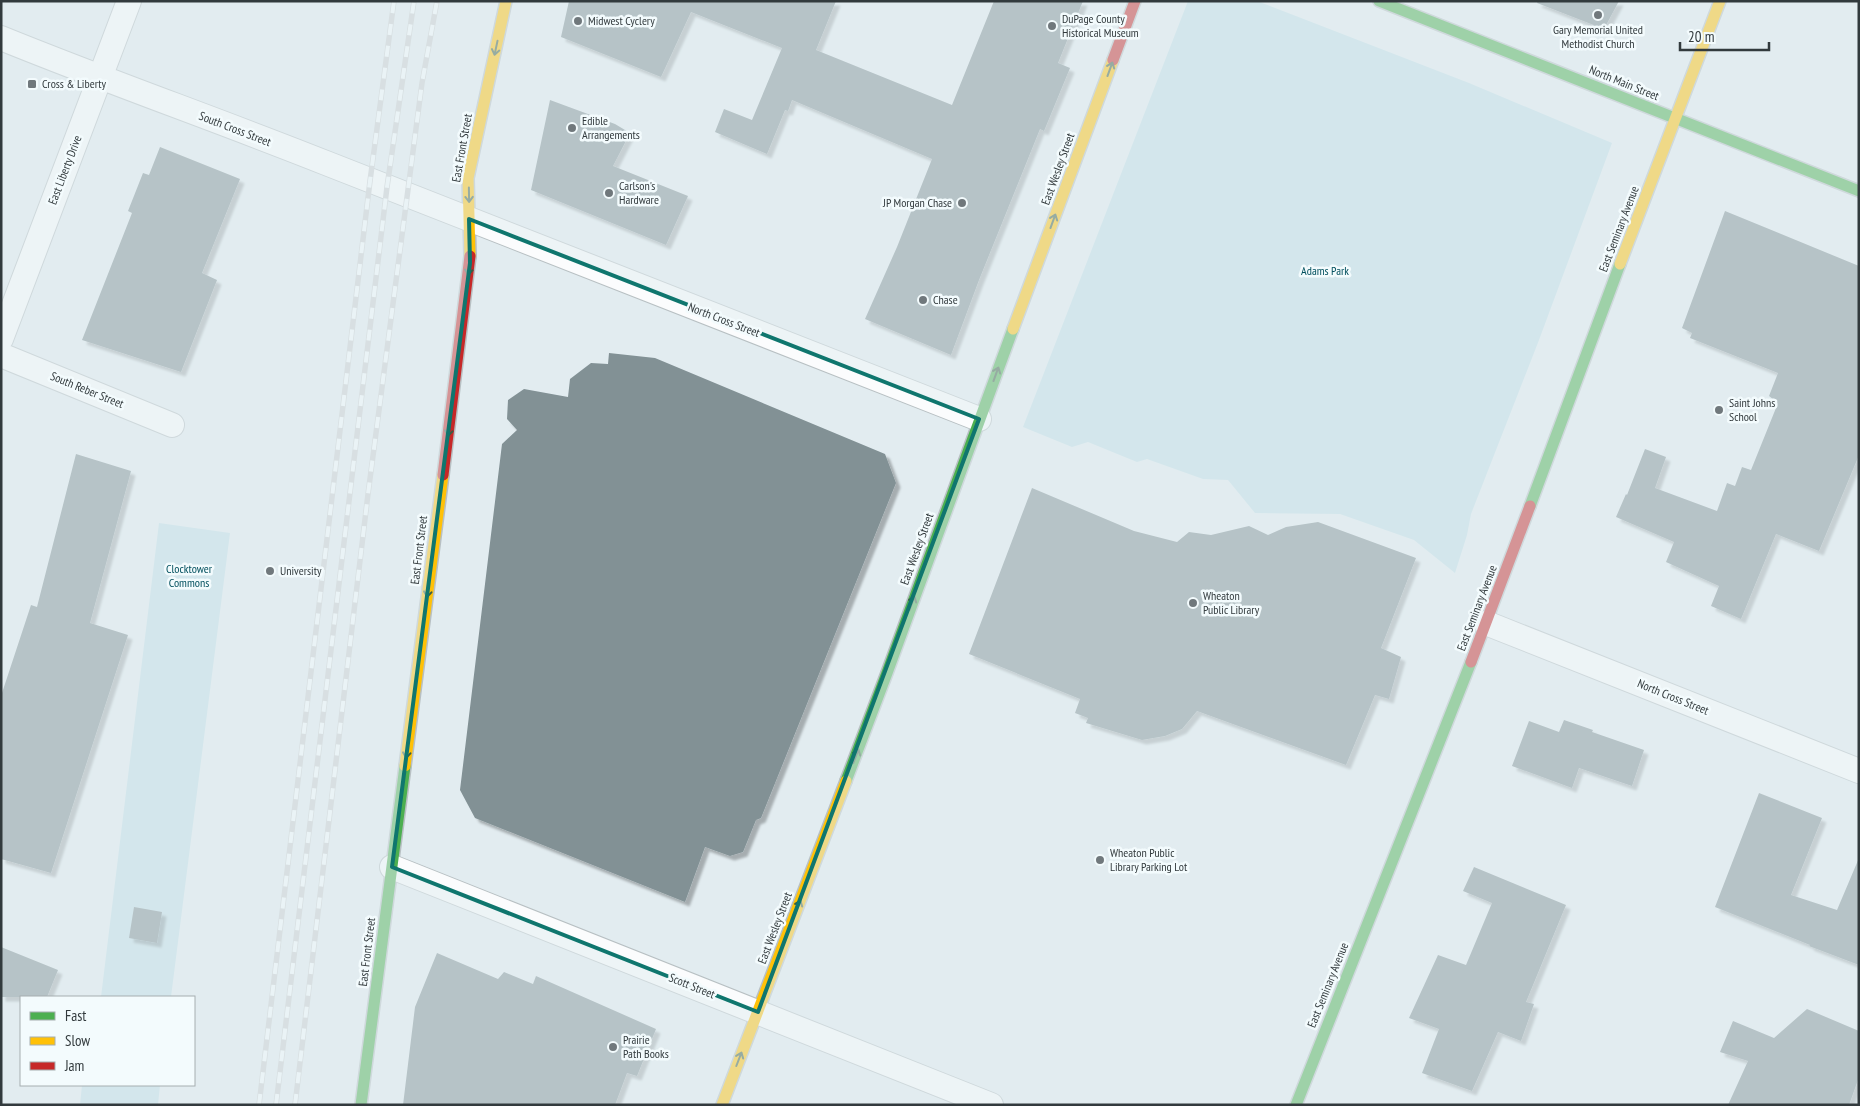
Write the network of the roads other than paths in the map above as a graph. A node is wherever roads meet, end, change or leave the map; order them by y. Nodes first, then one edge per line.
1 (129, 1) edge
2 (506, 1) edge
3 (1135, 1) edge
4 (1379, 1) edge
5 (1720, 1) edge
6 (1, 38) edge
7 (100, 78) junction
8 (1675, 118) junction
9 (1859, 191) edge
10 (469, 219) junction
11 (1, 339) edge
12 (1, 355) edge
13 (979, 419) junction
14 (172, 425) dead end
15 (1486, 623) junction
16 (1859, 771) edge
17 (392, 867) junction
18 (758, 1012) junction
19 (361, 1105) edge
20 (722, 1105) edge
21 (991, 1105) edge
22 (1296, 1105) edge

1 - 7 street, East Liberty Drive
2 -> 10 street, East Front Street
13 -> 3 street, East Wesley Street
4 - 8 street, North Main Street
5 - 8 street, East Seminary Avenue
6 - 7 street, South Cross Street
7 - 10 street, South Cross Street
7 - 11 street, East Liberty Drive
8 - 9 street, North Main Street
8 - 15 street, East Seminary Avenue
10 - 13 street, North Cross Street
10 -> 17 street, East Front Street
12 - 14 street, South Reber Street
18 -> 13 street, East Wesley Street
15 - 16 street, North Cross Street
15 - 22 street, East Seminary Avenue
17 - 18 street, Scott Street
17 - 19 street, East Front Street
20 -> 18 street, East Wesley Street
18 - 21 street, Scott Street

